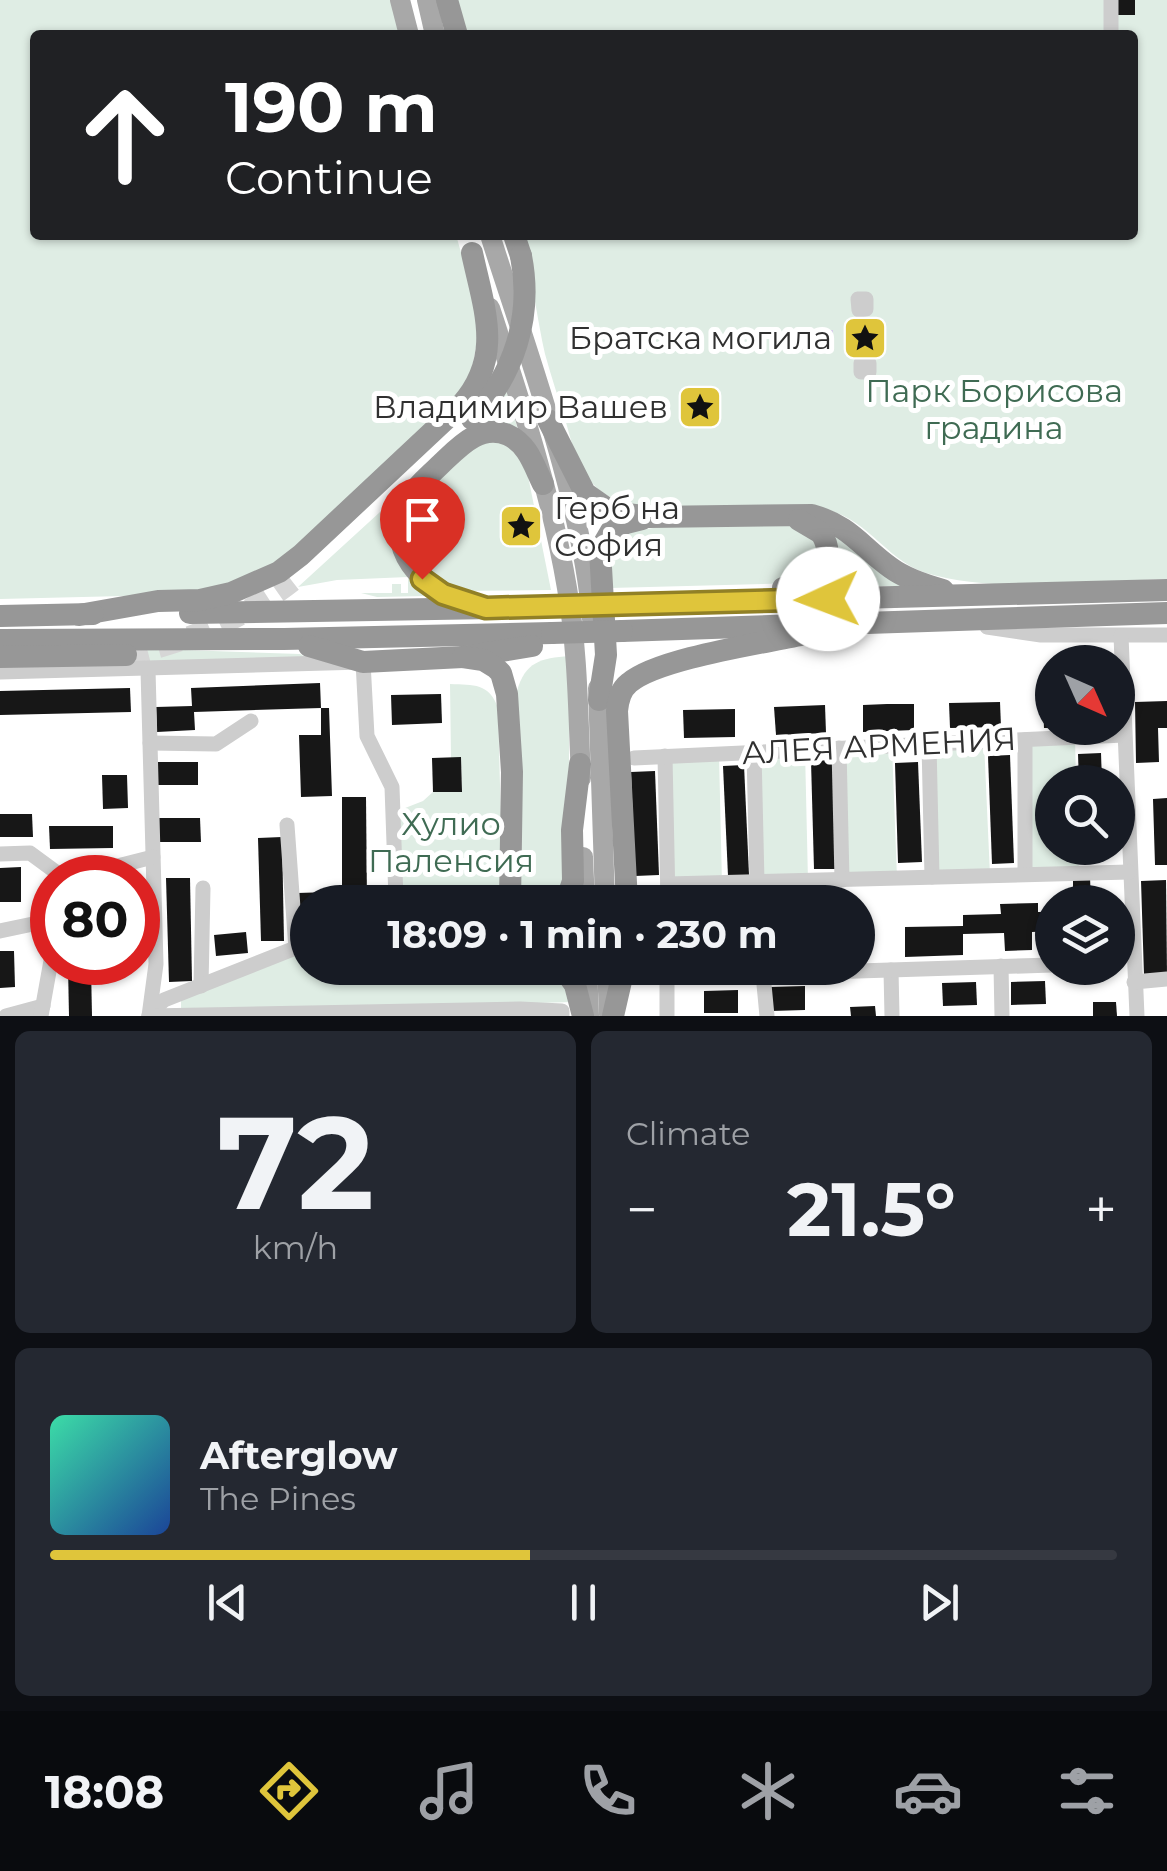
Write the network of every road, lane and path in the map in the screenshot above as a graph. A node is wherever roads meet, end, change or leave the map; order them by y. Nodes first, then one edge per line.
1 (400, 0) edge
2 (427, 0) edge
3 (448, 0) edge
4 (1111, 0) edge
5 (408, 30) edge
6 (434, 30) edge
7 (456, 30) edge
8 (1111, 30) edge
9 (492, 240) edge
10 (469, 244) edge
11 (518, 245) edge
12 (548, 420) junction
13 (543, 484) junction
14 (776, 515) junction
15 (650, 517) junction
16 (292, 580) tunnel mouth
17 (1167, 590) edge
18 (976, 595) junction
19 (717, 602) junction
20 (486, 608) junction
21 (1167, 612) edge
22 (79, 614) junction
23 (0, 616) edge
24 (928, 619) junction
25 (874, 620) junction
26 (552, 635) junction
27 (1167, 635) edge
28 (1121, 636) junction
29 (284, 639) junction
30 (0, 640) edge
31 (1121, 645) edge
32 (126, 654) tunnel mouth
33 (0, 657) edge
34 (464, 658) junction
35 (362, 662) junction
36 (148, 670) junction
37 (0, 672) edge
38 (507, 694) junction
39 (599, 700) junction
40 (250, 721) dead end
41 (1026, 740) junction
42 (1035, 740) edge
43 (150, 743) junction
44 (928, 744) junction
45 (1124, 745) edge
46 (838, 748) junction
47 (754, 752) junction
48 (665, 756) junction
49 (634, 758) dead end
50 (580, 764) junction
51 (286, 825) dead end
52 (0, 854) edge
53 (33, 855) edge
54 (153, 855) edge
55 (508, 868) junction
56 (1130, 872) junction
57 (1025, 874) junction
58 (932, 877) junction
59 (842, 880) junction
60 (757, 882) junction
61 (668, 884) joint
62 (294, 885) edge
63 (395, 885) edge
64 (509, 885) edge
65 (514, 885) edge
66 (572, 885) edge
67 (584, 885) edge
68 (604, 885) edge
69 (626, 885) edge
70 (1129, 885) edge
71 (203, 888) dead end
72 (30, 925) edge
73 (0, 931) edge
74 (290, 951) edge
75 (1035, 965) edge
76 (1001, 966) junction
77 (892, 970) junction
78 (875, 971) edge
79 (1167, 979) edge
80 (1135, 982) edge
81 (47, 985) edge
82 (153, 985) edge
83 (575, 985) edge
84 (582, 985) edge
85 (608, 985) edge
86 (619, 985) edge
87 (667, 985) edge
88 (765, 985) edge
89 (1134, 985) edge
90 (202, 986) junction
91 (42, 1011) edge
92 (574, 1015) edge
93 (6, 1016) edge
94 (149, 1016) edge
95 (268, 1016) edge
96 (611, 1016) edge
97 (667, 1016) edge
98 (767, 1016) edge
99 (892, 1016) edge
100 (1002, 1016) edge
101 (1137, 1016) edge

1 - 5 main road
2 - 6 main road
3 - 7 highway
4 - 8 street
9 - 12 main road
10 - 13 main road
10 - 22 highway
11 - 16 highway, bridge
12 - 15 highway
12 - 39 main road
13 - 20 highway
13 - 26 main road
14 - 15 highway
14 - 18 highway
14 - 19 highway
15 - 39 highway
17 - 18 highway
18 - 19 highway
19 - 20 highway, bridge
20 - 22 highway
21 - 24 highway
22 - 23 highway
24 - 25 highway
24 - 28 street
25 - 26 highway, bridge
25 - 69 highway
26 - 29 highway
26 - 34 highway
26 - 38 highway
26 - 50 main road
27 - 28 street
28 - 31 street
29 - 30 highway
29 - 35 highway
32 - 33 highway
34 - 35 highway
34 - 38 highway
35 - 36 street
35 - 63 street
36 - 37 street
36 - 43 street
38 - 55 highway
39 - 68 main road
40 - 43 street
41 - 42 street, АЛЕЯ АРМЕНИЯ
41 - 44 street, АЛЕЯ АРМЕНИЯ
41 - 57 street
43 - 54 street
44 - 46 street, АЛЕЯ АРМЕНИЯ
44 - 58 street
45 - 56 street
46 - 47 street, АЛЕЯ АРМЕНИЯ
46 - 59 street
47 - 48 street, АЛЕЯ АРМЕНИЯ
47 - 60 street
48 - 49 street, АЛЕЯ АРМЕНИЯ
48 - 61 street
50 - 66 highway
50 - 67 main road
51 - 62 street
52 - 53 street
55 - 64 highway
55 - 65 highway
56 - 57 street
56 - 70 street
57 - 58 street
58 - 59 street
59 - 60 street
60 - 61 street
71 - 90 street
72 - 73 street
74 - 90 street
75 - 76 street
76 - 77 street
76 - 100 street
77 - 78 street
77 - 99 street
79 - 80 street
81 - 91 street
82 - 94 street
83 - 92 highway
84 - 92 main road
85 - 96 main road
86 - 96 highway
87 - 97 street
88 - 98 street
89 - 101 street
90 - 94 street
91 - 93 street
92 - 95 street
94 - 95 street

